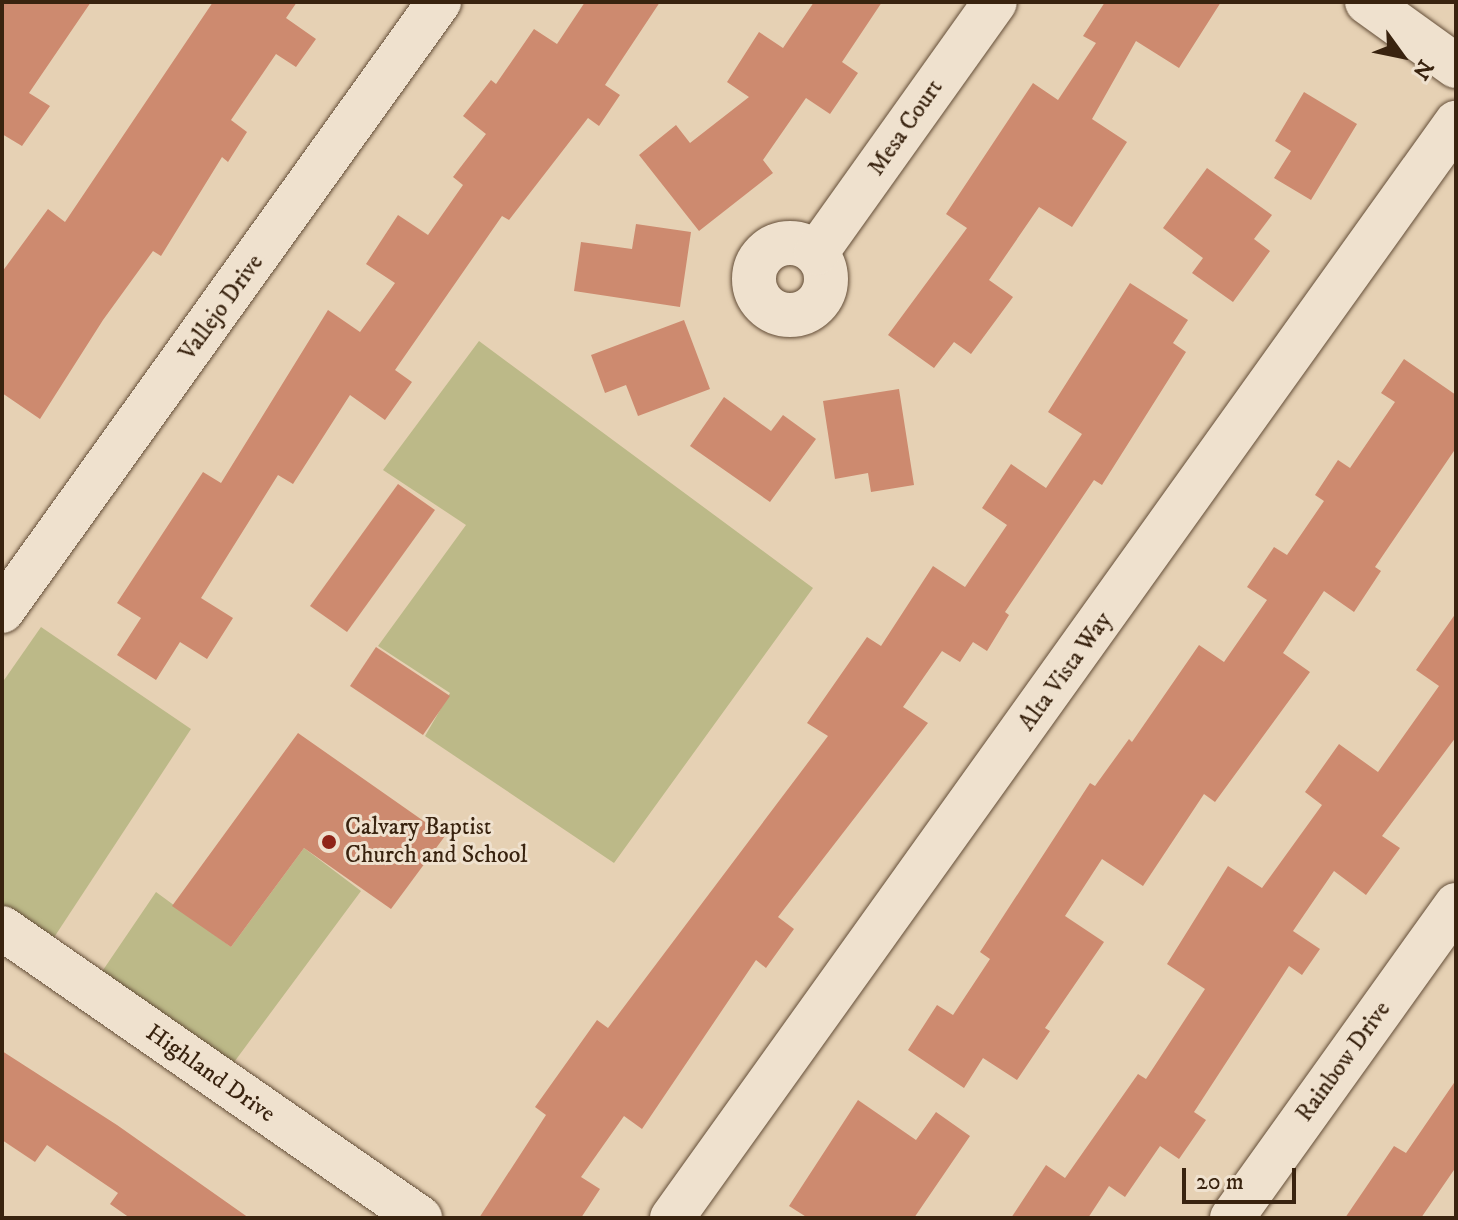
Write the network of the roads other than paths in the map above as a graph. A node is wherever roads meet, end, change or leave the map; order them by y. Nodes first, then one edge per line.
1 (439, 2) edge
2 (995, 2) edge
3 (1367, 2) edge
4 (1456, 66) edge
5 (1456, 123) edge
6 (816, 253) dead end
7 (2, 611) edge
8 (1456, 905) edge
9 (2, 928) edge
10 (420, 1218) edge
11 (672, 1218) edge
12 (1232, 1218) edge

1 - 7 street, Vallejo Drive
2 - 6 street, Mesa Court
3 - 4 street
5 - 11 street, Alta Vista Way
8 - 12 street, Rainbow Drive
9 - 10 street, Highland Drive

